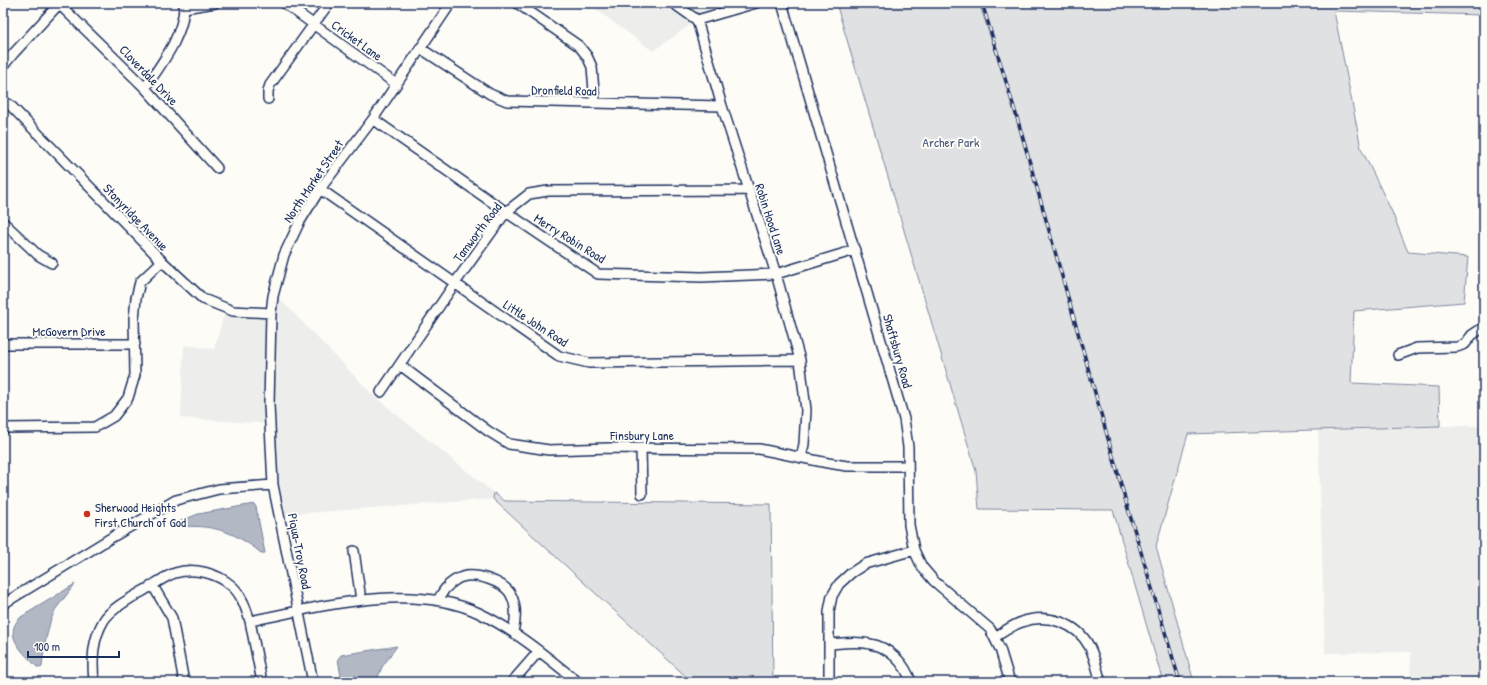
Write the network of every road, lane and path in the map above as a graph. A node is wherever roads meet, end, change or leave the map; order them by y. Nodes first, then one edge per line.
1 (59, 3) edge
2 (215, 3) edge
3 (284, 3) edge
4 (328, 3) edge
5 (451, 3) edge
6 (517, 3) edge
7 (673, 3) edge
8 (756, 3) edge
9 (782, 3) edge
10 (184, 6) edge
11 (698, 20) junction
12 (313, 25) junction
13 (420, 48) junction
14 (3, 66) edge
15 (396, 84) junction
16 (145, 88) junction
17 (268, 99) dead end
18 (3, 101) edge
19 (595, 103) junction
20 (722, 106) junction
21 (373, 119) junction
22 (217, 168) dead end
23 (320, 190) junction
24 (748, 190) junction
25 (506, 212) junction
26 (3, 222) edge
27 (855, 250) junction
28 (162, 261) junction
29 (52, 263) dead end
30 (776, 274) junction
31 (455, 284) junction
32 (271, 313) junction
33 (1484, 327) edge
34 (3, 344) edge
35 (135, 344) junction
36 (1398, 355) dead end
37 (800, 360) junction
38 (400, 364) junction
39 (381, 392) dead end
40 (270, 424) joint
41 (3, 428) edge
42 (641, 449) junction
43 (801, 458) junction
44 (908, 466) junction
45 (273, 485) junction
46 (642, 494) dead end
47 (914, 550) junction
48 (354, 551) dead end
49 (152, 586) junction
50 (361, 600) junction
51 (438, 600) junction
52 (3, 603) edge
53 (299, 611) junction
54 (250, 621) junction
55 (514, 632) junction
56 (995, 637) junction
57 (830, 644) junction
58 (539, 651) junction
59 (94, 682) edge
60 (184, 682) edge
61 (262, 682) edge
62 (313, 682) edge
63 (512, 682) edge
64 (578, 682) edge
65 (830, 682) edge
66 (910, 682) edge
67 (1010, 682) edge
68 (1100, 682) edge

1 - 14 street
1 - 16 street, Cloverdale Drive
2 - 10 street
3 - 12 street, Cricket Lane
4 - 12 street
5 - 13 street, North Market Street
6 - 19 street
7 - 11 street
8 - 11 street
9 - 27 street, Shaftsbury Road
10 - 16 street
11 - 20 street, Robin Hood Lane
12 - 15 street, Cricket Lane
12 - 17 street
13 - 15 street, North Market Street
13 - 19 street, Dronfield Road
15 - 21 street, North Market Street
16 - 22 street, Cloverdale Drive
18 - 28 street, Stonyridge Avenue
19 - 20 street, Dronfield Road
20 - 24 street, Robin Hood Lane
21 - 23 street, North Market Street
21 - 25 street, Merry Robin Road
23 - 31 street, Little John Road
23 - 32 street, North Market Street
24 - 25 street, Tamworth Road
24 - 30 street, Robin Hood Lane
25 - 30 street, Merry Robin Road
25 - 31 street, Tamworth Road
26 - 29 street
27 - 30 street, Merry Robin Road
27 - 44 street, Shaftsbury Road
28 - 32 street, Stonyridge Avenue
28 - 35 street
30 - 37 street, Robin Hood Lane
31 - 37 street, Little John Road
31 - 38 street, Tamworth Road
32 - 40 street, North Market Street
33 - 36 street
34 - 35 street, McGovern Drive
35 - 41 street
37 - 43 street, Robin Hood Lane
38 - 39 street, Tamworth Road
38 - 42 street, Finsbury Lane
40 - 45 street, Piqua-Troy Road
42 - 43 street, Finsbury Lane
42 - 46 street
43 - 44 street, Finsbury Lane
44 - 47 street, Shaftsbury Road
45 - 52 street
45 - 53 street, Piqua-Troy Road
47 - 56 street, Shaftsbury Road
47 - 57 street
48 - 50 street
49 - 54 street
49 - 59 street
49 - 60 street
50 - 51 street
50 - 53 street
51 - 55 street
51 - 55 street
53 - 54 street
53 - 62 street, Piqua-Troy Road
54 - 61 street
55 - 58 street
56 - 67 street, Shaftsbury Road
56 - 68 street
57 - 65 street
57 - 66 street
58 - 63 street
58 - 64 street

